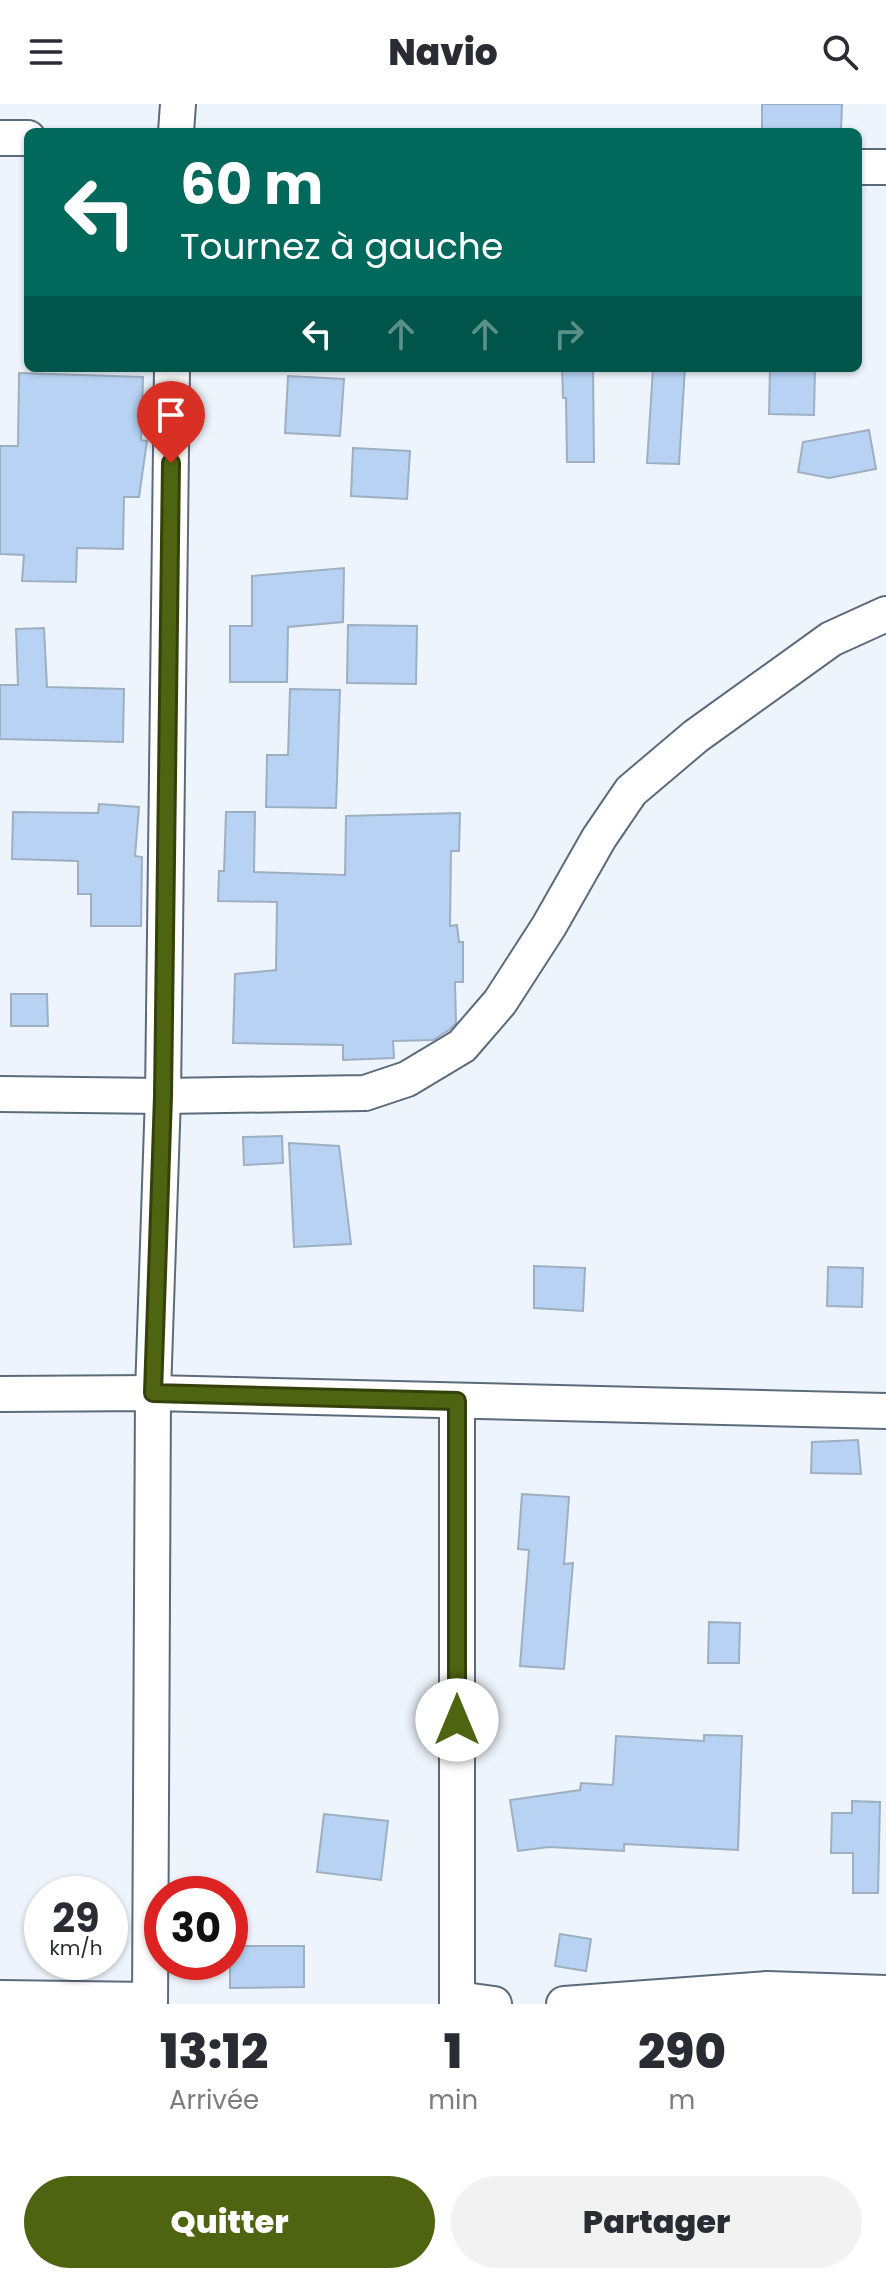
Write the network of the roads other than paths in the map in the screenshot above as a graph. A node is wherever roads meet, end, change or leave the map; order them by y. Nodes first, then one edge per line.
1 (178, 104) edge
2 (176, 128) edge
3 (0, 138) edge
4 (24, 138) edge
5 (862, 167) edge
6 (886, 167) edge
7 (172, 372) edge
8 (886, 614) edge
9 (0, 1094) edge
10 (163, 1096) junction
11 (153, 1393) junction
12 (0, 1394) edge
13 (457, 1401) junction
14 (886, 1411) edge
15 (886, 1993) edge
16 (0, 1998) edge
17 (150, 2002) edge
18 (457, 2002) edge
19 (494, 2004) edge
20 (564, 2004) edge

1 - 2 street
3 - 4 street
5 - 6 street
7 - 10 street
8 - 10 street
9 - 10 street
10 - 11 street
11 - 12 street
11 - 13 street
11 - 17 street
13 - 14 street
13 - 18 street
15 - 20 street
16 - 17 street
18 - 19 street

